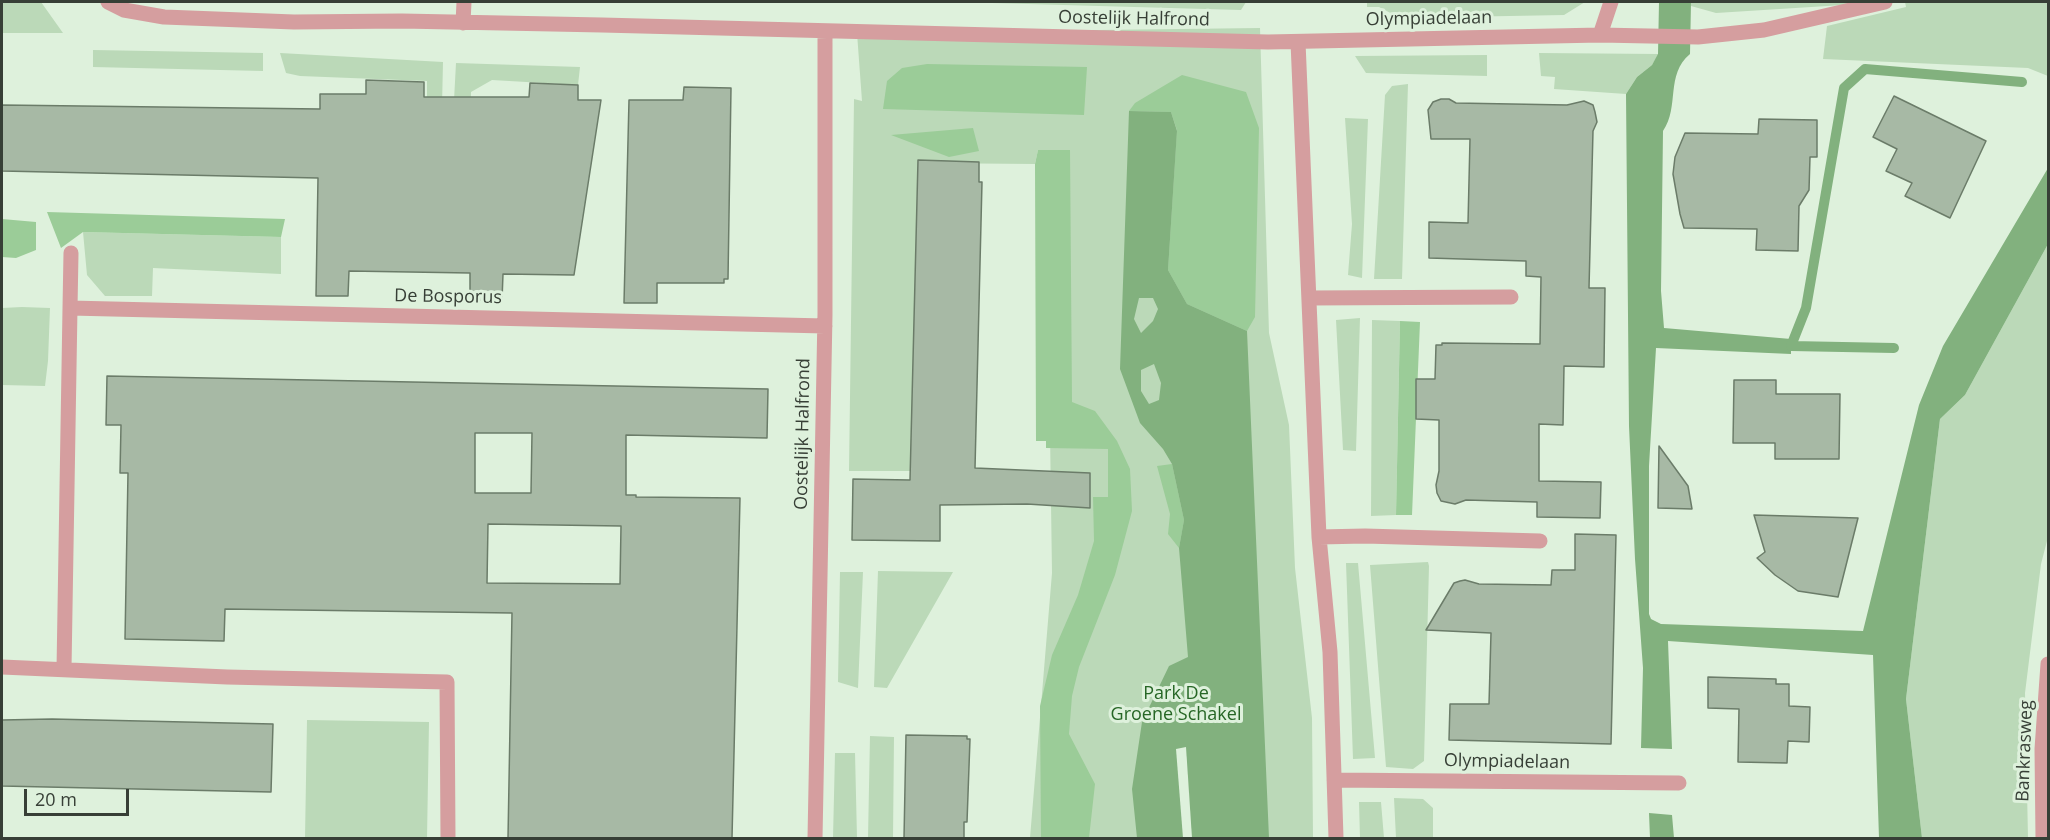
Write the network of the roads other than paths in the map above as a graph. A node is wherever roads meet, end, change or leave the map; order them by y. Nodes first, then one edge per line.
1 (108, 2) edge
2 (464, 2) edge
3 (1611, 2) edge
4 (1885, 2) edge
5 (463, 23) junction
6 (825, 31) junction
7 (1600, 35) junction
8 (1298, 42) junction
9 (71, 253) dead end
10 (1511, 297) dead end
11 (1309, 298) junction
12 (70, 308) junction
13 (825, 326) junction
14 (1319, 537) junction
15 (1540, 541) dead end
16 (2049, 664) edge
17 (2, 667) edge
18 (64, 669) junction
19 (1334, 780) junction
20 (1679, 783) dead end
21 (448, 838) edge
22 (815, 838) edge
23 (1336, 838) edge
24 (2043, 838) edge

1 - 5 street, Oostelijk Halfrond
2 - 5 street
3 - 7 street
4 - 7 street, Olympiadelaan
5 - 6 street, Oostelijk Halfrond
6 - 8 street, Oostelijk Halfrond
6 - 13 street, Oostelijk Halfrond
7 - 8 street, Olympiadelaan
8 - 11 street
9 - 12 street
10 - 11 street
11 - 14 street
12 - 13 street, De Bosporus
12 - 18 street
13 - 22 street, Oostelijk Halfrond
14 - 15 street
14 - 19 street
16 - 24 street, Bankrasweg
17 - 18 street
18 - 21 street
19 - 20 street, Olympiadelaan
19 - 23 street

